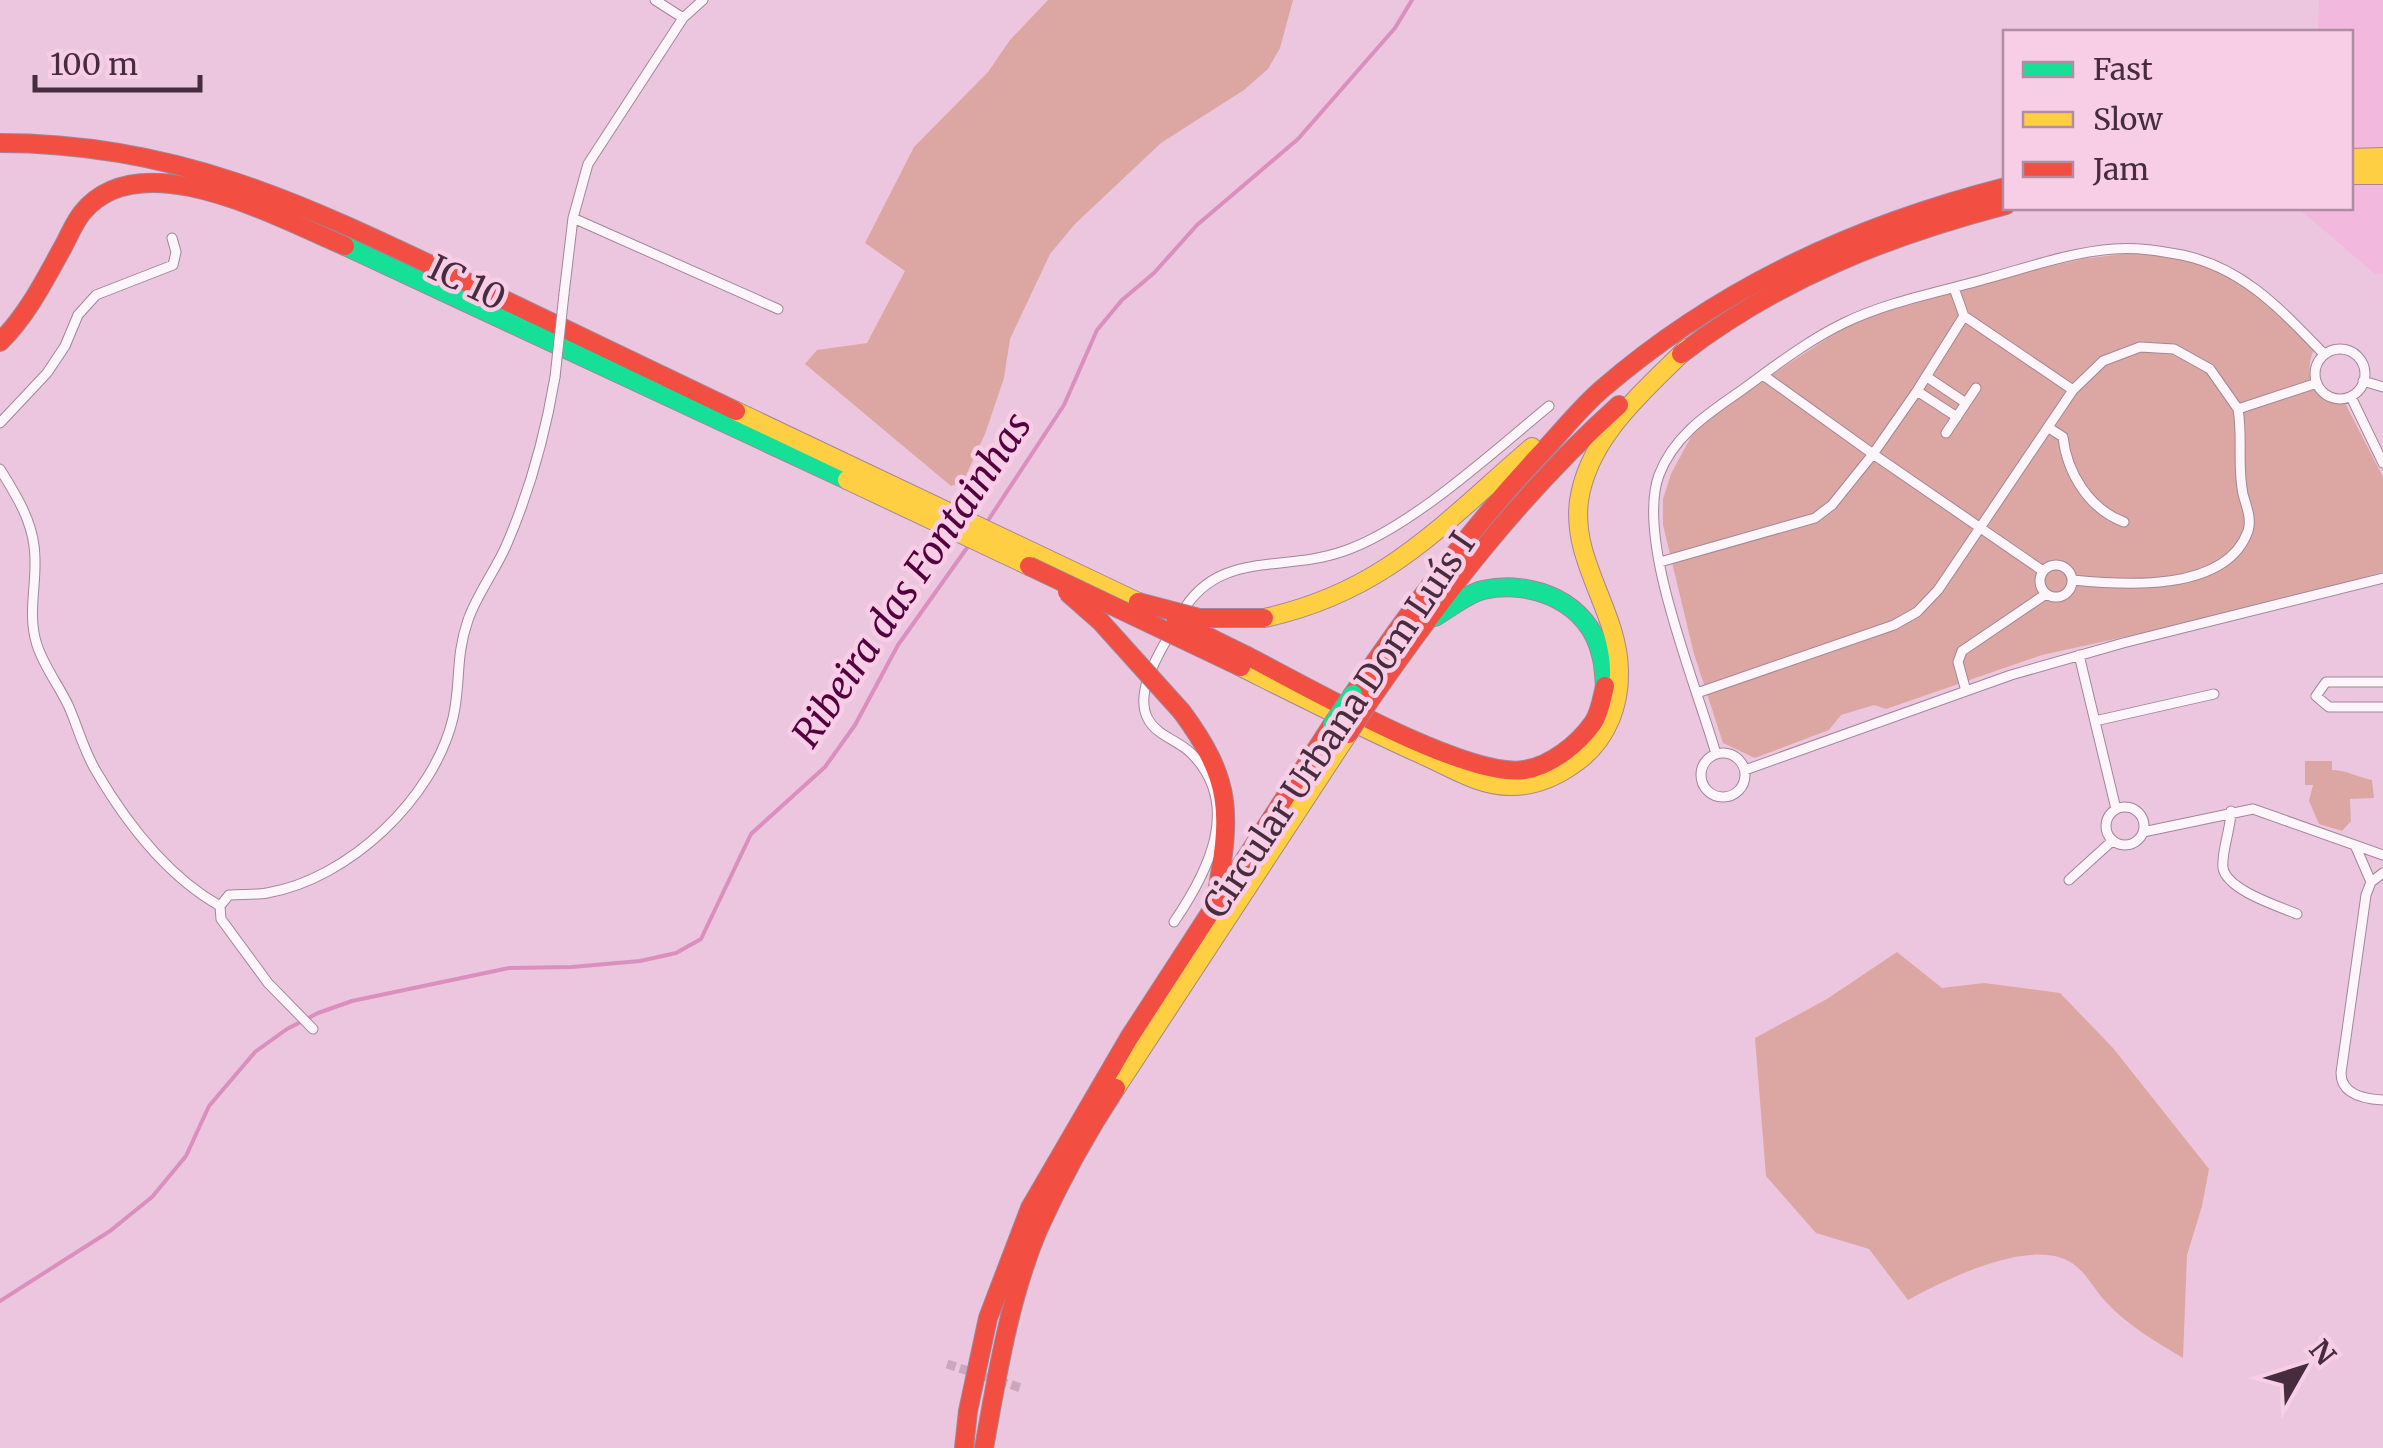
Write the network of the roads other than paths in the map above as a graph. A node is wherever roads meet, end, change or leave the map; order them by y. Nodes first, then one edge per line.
1 (655, 0) edge
2 (704, 0) edge
3 (683, 18) junction
4 (0, 143) edge
5 (2353, 158) edge
6 (2383, 158) edge
7 (2353, 175) edge
8 (2383, 175) edge
9 (2003, 187) edge
10 (2003, 207) edge
11 (573, 218) junction
12 (172, 238) dead end
13 (1954, 288) junction
14 (778, 309) dead end
15 (1964, 316) junction
16 (0, 342) edge
17 (1687, 348) junction
18 (2323, 354) junction
19 (1763, 375) junction
20 (1926, 377) junction
21 (2363, 381) junction
22 (2318, 384) junction
23 (2383, 387) edge
24 (1976, 388) dead end
25 (1602, 389) junction
26 (2073, 390) junction
27 (1917, 391) junction
28 (2351, 397) junction
29 (1966, 403) junction
30 (1549, 406) dead end
31 (2238, 409) junction
32 (1956, 417) junction
33 (0, 423) edge
34 (2049, 428) junction
35 (1946, 434) dead end
36 (1872, 454) junction
37 (2383, 463) edge
38 (0, 469) edge
39 (2124, 522) dead end
40 (1979, 528) junction
41 (1660, 562) junction
42 (1029, 566) junction
43 (2043, 571) junction
44 (2383, 578) edge
45 (2073, 580) junction
46 (2046, 594) junction
47 (1138, 602) junction
48 (1407, 646) junction
49 (2079, 655) junction
50 (1244, 662) junction
51 (2383, 682) edge
52 (1966, 691) junction
53 (1696, 693) junction
54 (2214, 694) dead end
55 (1360, 698) junction
56 (2383, 707) edge
57 (2096, 721) junction
58 (1340, 729) junction
59 (1716, 754) junction
60 (1745, 770) junction
61 (2116, 809) junction
62 (2231, 811) junction
63 (2144, 832) junction
64 (2112, 841) junction
65 (2355, 845) junction
66 (2383, 854) edge
67 (2383, 873) edge
68 (2069, 880) dead end
69 (2371, 882) junction
70 (220, 906) junction
71 (1214, 906) junction
72 (2297, 914) dead end
73 (1174, 922) dead end
74 (313, 1029) dead end
75 (2383, 1100) edge
76 (964, 1448) edge
77 (984, 1448) edge

1 - 3 street
2 - 3 street
3 - 11 street
4 - 47 highway, IC 10 / IC 10
5 - 6 highway
7 - 8 highway
9 - 25 highway, Circular Urbana Dom Luís I
10 - 17 highway, Circular Urbana Dom Luís I
11 - 14 street
11 - 70 street, bridge
12 - 33 street
13 - 15 street
13 - 18 street
13 - 19 street
15 - 20 street
15 - 26 street
16 - 42 highway, IC 10
17 - 48 highway, Circular Urbana Dom Luís I
17 - 50 highway, IC 10
18 - 21 street
18 - 22 street
19 - 36 street
19 - 41 street
20 - 27 street
20 - 29 street
21 - 23 street
21 - 28 street
22 - 28 street
22 - 31 street
24 - 29 street
25 - 47 highway, IC 10, bridge
25 - 55 highway, Circular Urbana Dom Luís I
26 - 31 street
26 - 34 street
27 - 32 street
27 - 36 street
28 - 37 street
29 - 32 street
30 - 73 street
31 - 45 street
32 - 35 street
34 - 39 street
34 - 40 street
36 - 40 street
36 - 41 street
38 - 70 street
40 - 43 street
40 - 53 street
41 - 53 street
42 - 50 highway, IC 10, bridge
42 - 71 highway, IC 10, bridge
43 - 45 street
43 - 46 street
44 - 49 street
45 - 46 street
46 - 52 street
47 - 50 highway, IC 10, bridge
48 - 50 highway, IC 10
48 - 55 highway, Circular Urbana Dom Luís I
49 - 52 street
49 - 57 street
51 - 56 street
52 - 60 street
53 - 59 street
54 - 57 street
55 - 58 highway, Circular Urbana Dom Luís I, bridge
57 - 61 street
58 - 71 highway, Circular Urbana Dom Luís I
58 - 77 highway, Circular Urbana Dom Luís I
59 - 60 street
59 - 60 street
61 - 63 street
61 - 64 street
62 - 63 street
62 - 65 street
62 - 72 street
63 - 64 street
64 - 68 street
65 - 66 street
65 - 69 street
67 - 69 street
69 - 75 street
70 - 74 street
71 - 76 highway, Circular Urbana Dom Luís I

